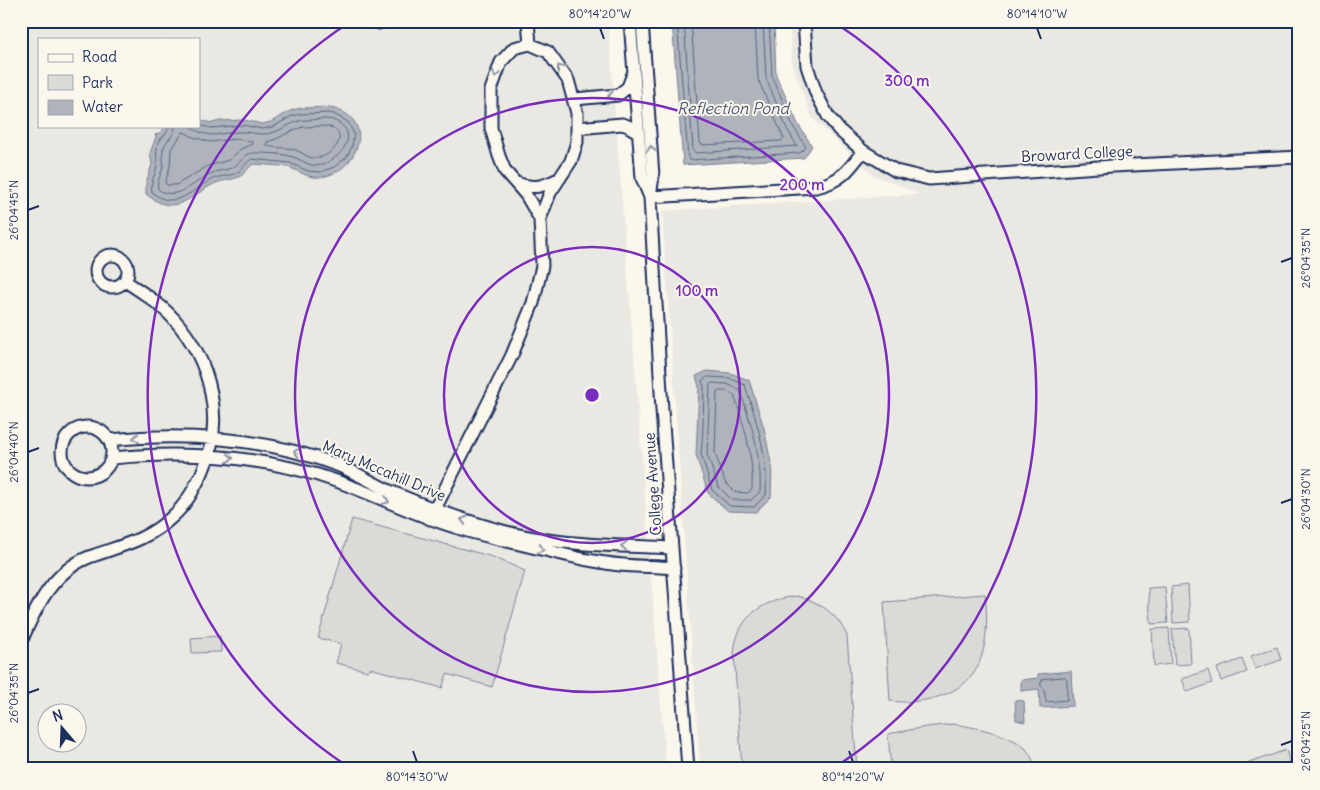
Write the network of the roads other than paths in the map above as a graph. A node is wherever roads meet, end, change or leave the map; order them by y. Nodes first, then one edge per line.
1 (528, 21) edge
2 (630, 21) edge
3 (642, 21) edge
4 (804, 21) edge
5 (530, 44) junction
6 (634, 72) junction
7 (575, 99) junction
8 (577, 128) junction
9 (638, 132) junction
10 (863, 150) junction
11 (1299, 157) edge
12 (560, 178) junction
13 (517, 184) junction
14 (650, 197) junction
15 (540, 219) junction
16 (125, 281) dead end
17 (212, 438) junction
18 (109, 440) junction
19 (209, 456) junction
20 (112, 458) junction
21 (432, 514) junction
22 (585, 544) junction
23 (672, 548) junction
24 (582, 559) junction
25 (674, 568) junction
26 (21, 642) edge
27 (688, 769) edge

1 - 5 street
2 - 6 street, College Avenue
14 -> 3 street, College Avenue
4 - 10 street, Broward College
7 -> 5 street
5 -> 13 street
6 -> 7 street
6 - 9 street, College Avenue
7 - 8 street
8 - 9 street
8 - 12 street
9 - 14 street, College Avenue
10 - 11 street, Broward College
10 - 14 street
12 - 13 street
12 - 15 street
13 - 15 street
14 - 23 street, College Avenue
15 - 21 street
16 - 17 street
17 -> 18 street, Mary Mccahill Drive
17 - 19 street
21 -> 17 street, Mary Mccahill Drive
18 - 20 street
18 - 20 street
19 - 20 street, Mary Mccahill Drive
19 -> 21 street, Mary Mccahill Drive
19 - 26 street
22 -> 21 street, Mary Mccahill Drive
21 -> 24 street, Mary Mccahill Drive
23 -> 22 street, Mary Mccahill Drive
22 - 24 street
23 - 25 street, College Avenue
24 - 25 street, Mary Mccahill Drive
25 - 27 street, College Avenue

